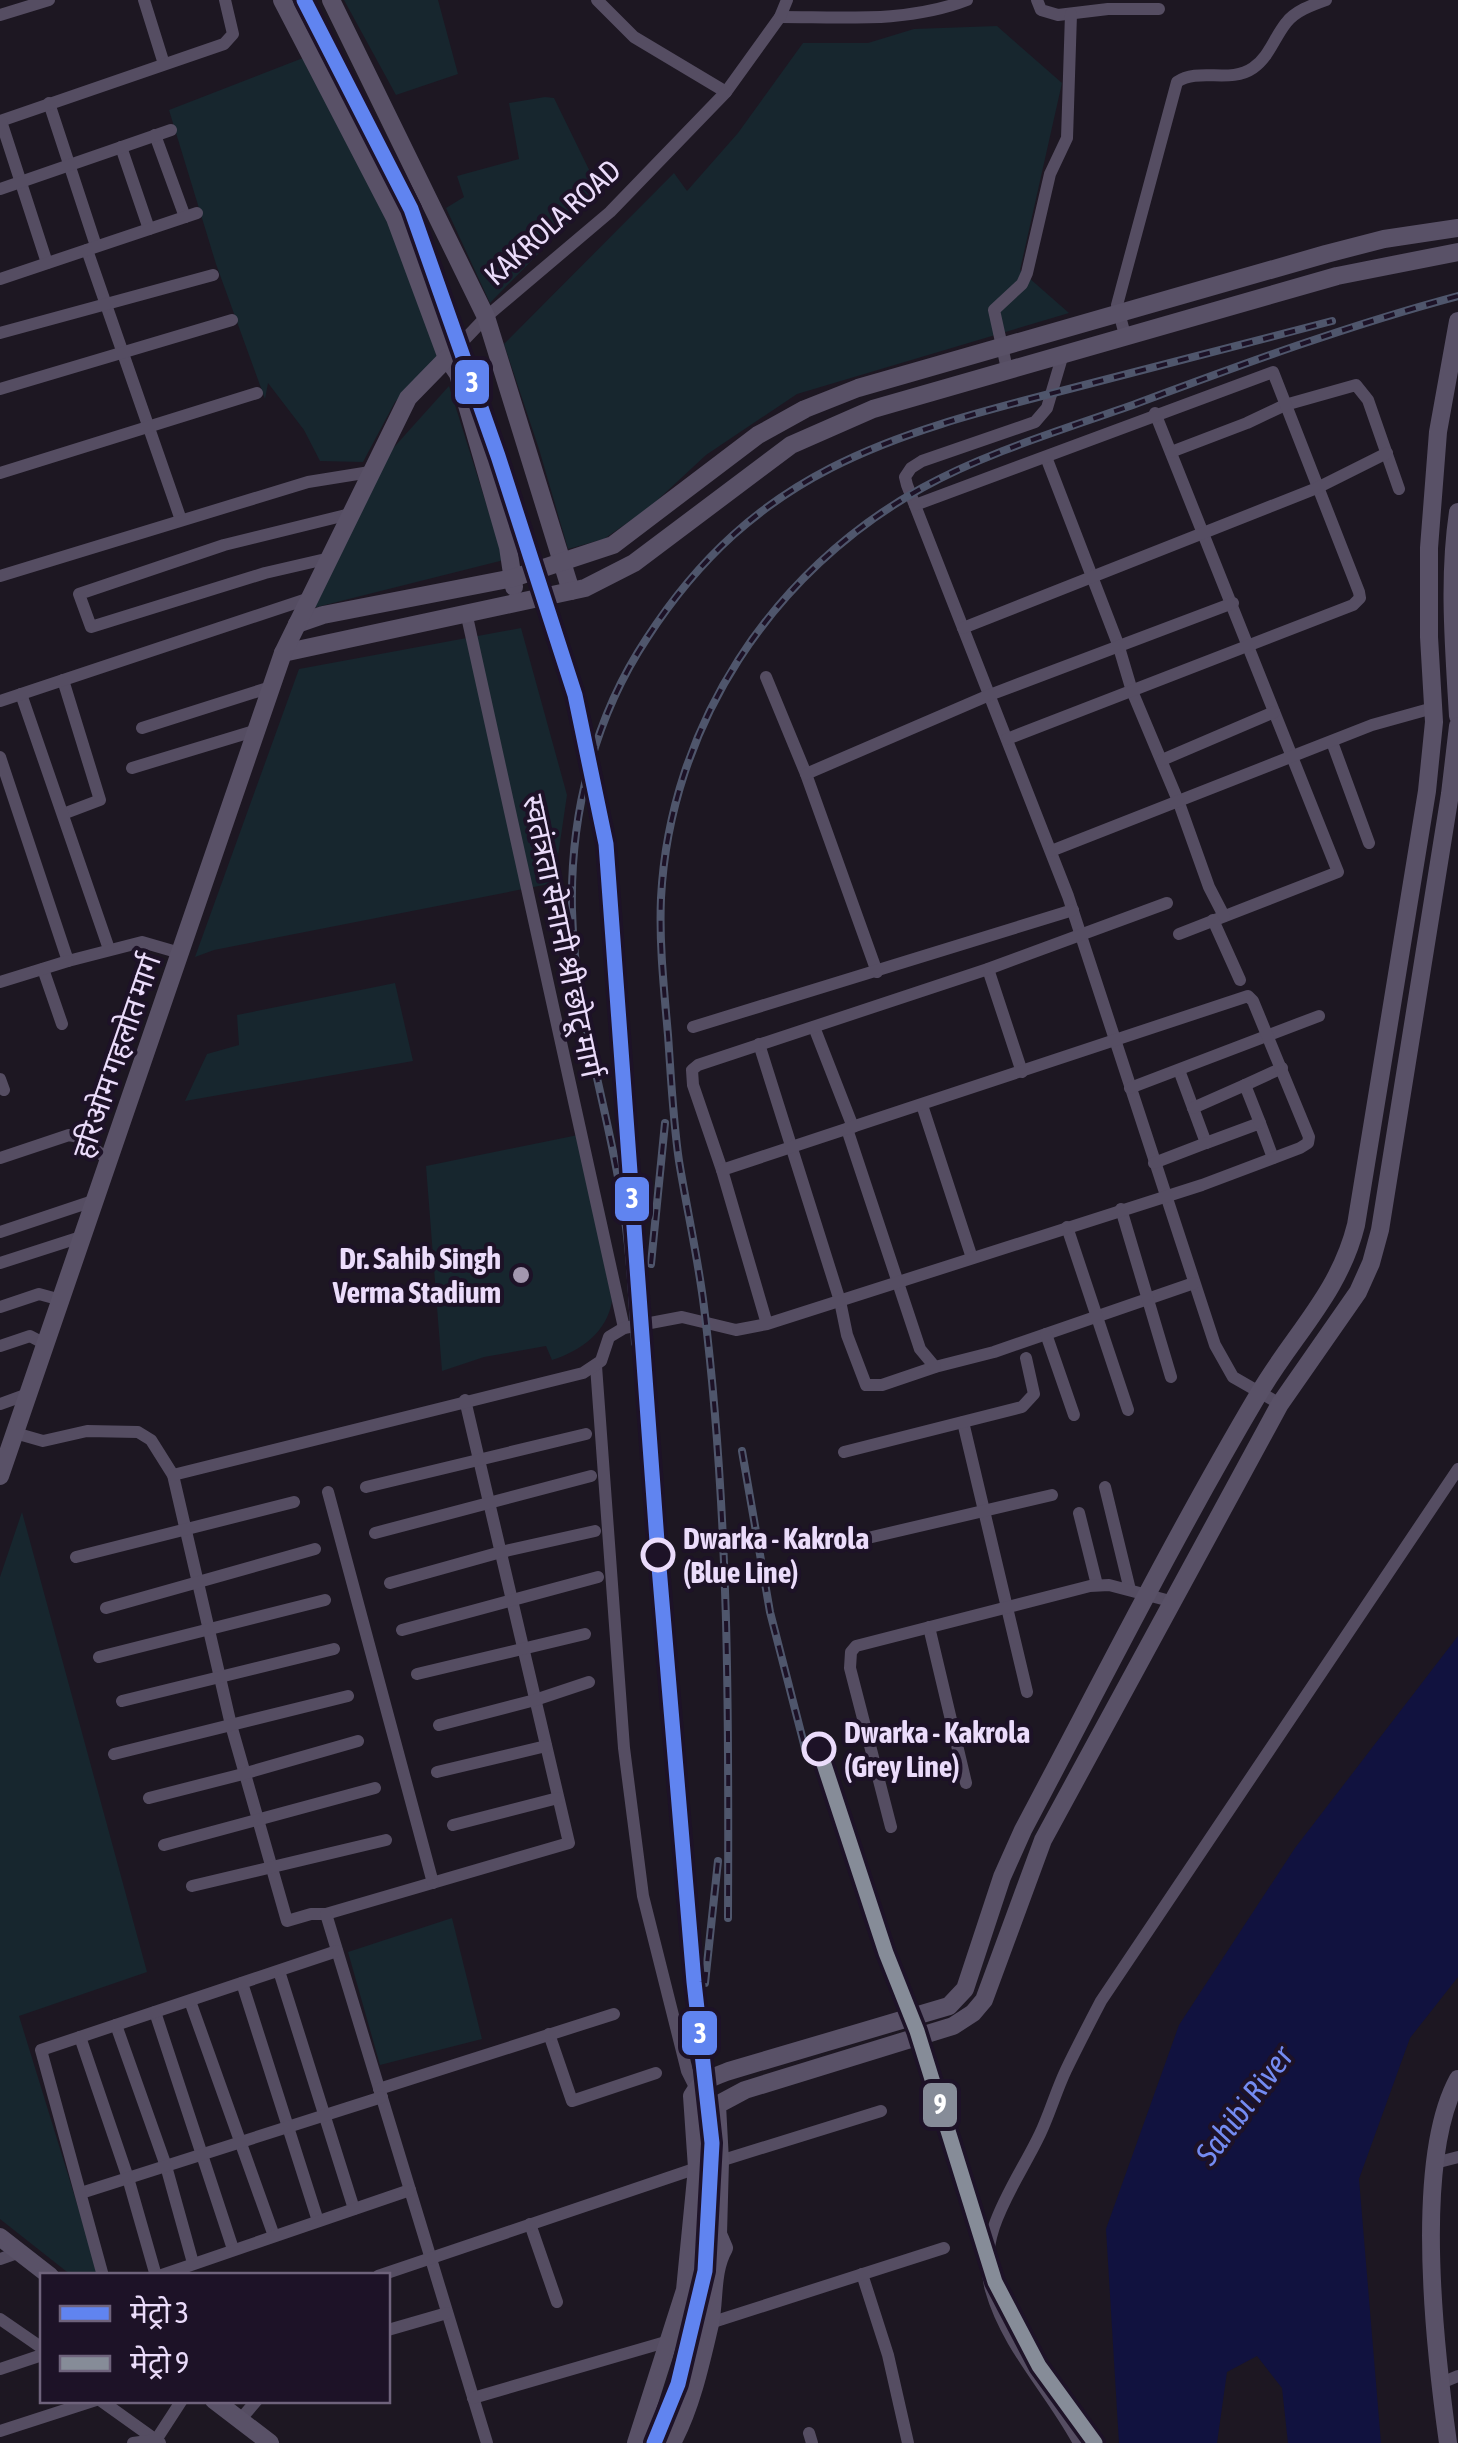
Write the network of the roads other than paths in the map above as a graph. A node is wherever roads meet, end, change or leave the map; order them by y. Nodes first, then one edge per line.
1 (49, 0) edge
2 (144, 0) edge
3 (225, 0) edge
4 (282, 0) edge
5 (331, 0) edge
6 (597, 0) edge
7 (787, 0) edge
8 (967, 0) edge
9 (1036, 0) edge
10 (1326, 0) edge
11 (1159, 9) dead end
12 (1071, 14) junction
13 (0, 15) edge
14 (780, 18) junction
15 (164, 64) junction
16 (726, 92) junction
17 (49, 103) junction
18 (0, 121) edge
19 (171, 130) dead end
20 (156, 135) junction
21 (121, 147) junction
22 (70, 165) junction
23 (21, 182) junction
24 (0, 189) edge
25 (1458, 228) edge
26 (149, 229) junction
27 (92, 248) junction
28 (1458, 252) edge
29 (47, 263) junction
30 (213, 275) dead end
31 (0, 278) edge
32 (105, 304) junction
33 (1120, 315) junction
34 (486, 318) junction
35 (232, 320) dead end
36 (1458, 321) edge
37 (0, 334) edge
38 (1125, 335) junction
39 (1001, 347) junction
40 (122, 352) junction
41 (1063, 354) junction
42 (447, 358) junction
43 (1007, 369) junction
44 (0, 389) edge
45 (257, 393) dead end
46 (1285, 405) junction
47 (1155, 413) junction
48 (150, 425) junction
49 (1171, 452) junction
50 (1387, 453) junction
51 (1046, 457) junction
52 (370, 472) junction
53 (0, 474) edge
54 (1317, 488) junction
55 (1400, 489) dead end
56 (915, 505) junction
57 (1458, 512) edge
58 (350, 514) junction
59 (181, 520) junction
60 (1205, 532) junction
61 (330, 558) junction
62 (564, 564) junction
63 (0, 576) edge
64 (1091, 577) junction
65 (513, 578) junction
66 (571, 592) junction
67 (310, 598) junction
68 (517, 602) junction
69 (1233, 603) junction
70 (466, 612) junction
71 (297, 624) junction
72 (963, 628) junction
73 (1118, 644) junction
74 (1250, 645) junction
75 (283, 652) junction
76 (766, 677) dead end
77 (63, 680) junction
78 (272, 687) junction
79 (1132, 690) junction
80 (21, 694) junction
81 (988, 696) junction
82 (0, 701) edge
83 (1434, 708) junction
84 (1274, 712) junction
85 (1458, 716) edge
86 (1458, 726) edge
87 (142, 728) dead end
88 (254, 732) junction
89 (1007, 739) junction
90 (1332, 742) junction
91 (0, 757) edge
92 (1292, 759) junction
93 (1162, 760) junction
94 (132, 768) dead end
95 (806, 774) junction
96 (1180, 803) junction
97 (63, 814) junction
98 (1369, 843) dead end
99 (1051, 852) junction
100 (1167, 904) dead end
101 (1073, 910) junction
102 (1219, 918) junction
103 (1179, 934) dead end
104 (1081, 936) junction
105 (109, 949) junction
106 (180, 952) junction
107 (68, 962) junction
108 (44, 968) junction
109 (988, 968) junction
110 (876, 972) junction
111 (1240, 980) dead end
112 (0, 982) edge
113 (1319, 1016) dead end
114 (62, 1024) dead end
115 (814, 1027) junction
116 (693, 1028) dead end
117 (1268, 1036) junction
118 (1114, 1042) junction
119 (760, 1044) junction
120 (1282, 1068) junction
121 (1179, 1070) junction
122 (1022, 1072) junction
123 (1244, 1085) junction
124 (1130, 1088) junction
125 (922, 1105) junction
126 (1193, 1108) junction
127 (1260, 1123) junction
128 (850, 1128) junction
129 (1206, 1143) junction
130 (791, 1148) junction
131 (0, 1158) edge
132 (1273, 1158) junction
133 (110, 1162) junction
134 (1154, 1163) junction
135 (722, 1170) junction
136 (1164, 1194) junction
137 (96, 1200) junction
138 (1121, 1209) junction
139 (1066, 1227) junction
140 (0, 1232) edge
141 (84, 1236) junction
142 (972, 1258) junction
143 (0, 1264) edge
144 (897, 1282) junction
145 (1194, 1284) junction
146 (1148, 1299) junction
147 (61, 1300) junction
148 (840, 1301) junction
149 (0, 1307) edge
150 (1097, 1317) junction
151 (767, 1324) junction
152 (624, 1328) junction
153 (1046, 1334) junction
154 (46, 1344) junction
155 (0, 1346) edge
156 (1026, 1358) dead end
157 (596, 1366) junction
158 (935, 1366) junction
159 (1171, 1376) dead end
160 (1259, 1392) junction
161 (28, 1394) junction
162 (465, 1400) junction
163 (0, 1404) edge
164 (1280, 1404) junction
165 (1128, 1410) dead end
166 (1074, 1415) dead end
167 (963, 1422) junction
168 (586, 1434) dead end
169 (8, 1445) edge
170 (844, 1452) dead end
171 (479, 1458) junction
172 (1458, 1469) edge
173 (173, 1475) junction
174 (0, 1476) edge
175 (591, 1476) dead end
176 (366, 1486) dead end
177 (1105, 1487) dead end
178 (328, 1492) dead end
179 (1052, 1495) dead end
180 (294, 1502) dead end
181 (489, 1502) junction
182 (985, 1511) junction
183 (1079, 1513) dead end
184 (595, 1530) dead end
185 (186, 1532) junction
186 (375, 1532) dead end
187 (855, 1541) dead end
188 (316, 1549) dead end
189 (501, 1552) junction
190 (76, 1557) dead end
191 (598, 1577) dead end
192 (197, 1584) junction
193 (390, 1584) dead end
194 (1097, 1585) junction
195 (1140, 1592) junction
196 (324, 1600) dead end
197 (512, 1600) junction
198 (1174, 1602) junction
199 (1008, 1607) junction
200 (106, 1608) dead end
201 (929, 1627) junction
202 (207, 1630) junction
203 (402, 1630) dead end
204 (585, 1634) dead end
205 (523, 1647) junction
206 (334, 1648) dead end
207 (99, 1657) dead end
208 (416, 1674) dead end
209 (220, 1678) junction
210 (588, 1682) dead end
211 (1026, 1692) dead end
212 (348, 1696) dead end
213 (535, 1700) junction
214 (122, 1701) dead end
215 (231, 1725) junction
216 (439, 1725) dead end
217 (358, 1740) dead end
218 (546, 1746) junction
219 (114, 1754) dead end
220 (437, 1772) dead end
221 (243, 1774) junction
222 (966, 1783) dead end
223 (375, 1788) dead end
224 (148, 1798) dead end
225 (558, 1798) junction
226 (256, 1818) junction
227 (453, 1824) dead end
228 (891, 1827) dead end
229 (386, 1840) dead end
230 (164, 1846) dead end
231 (272, 1865) junction
232 (433, 1883) junction
233 (192, 1886) dead end
234 (326, 1914) junction
235 (338, 1951) junction
236 (278, 1970) junction
237 (242, 1983) junction
238 (190, 2000) junction
239 (156, 2012) junction
240 (614, 2014) dead end
241 (116, 2025) junction
242 (549, 2034) junction
243 (846, 2036) junction
244 (80, 2037) junction
245 (852, 2057) junction
246 (656, 2074) dead end
247 (1458, 2079) edge
248 (696, 2089) junction
249 (381, 2093) junction
250 (717, 2105) junction
251 (881, 2111) dead end
252 (324, 2116) junction
253 (288, 2127) junction
254 (241, 2142) junction
255 (202, 2154) junction
256 (1458, 2157) edge
257 (720, 2160) junction
258 (1435, 2163) junction
259 (166, 2166) junction
260 (697, 2168) junction
261 (128, 2178) junction
262 (410, 2190) junction
263 (81, 2193) junction
264 (354, 2209) junction
265 (318, 2221) junction
266 (530, 2224) junction
267 (274, 2236) junction
268 (0, 2237) edge
269 (944, 2248) dead end
270 (233, 2249) junction
271 (20, 2252) junction
272 (430, 2258) junction
273 (0, 2259) edge
274 (193, 2263) junction
275 (46, 2273) edge
276 (102, 2273) edge
277 (157, 2273) edge
278 (166, 2273) edge
279 (387, 2273) edge
280 (862, 2274) junction
281 (557, 2302) dead end
282 (447, 2313) junction
283 (0, 2319) edge
284 (710, 2322) junction
285 (390, 2329) edge
286 (669, 2341) junction
287 (40, 2350) edge
288 (40, 2353) edge
289 (0, 2369) edge
290 (1450, 2379) edge
291 (473, 2398) junction
292 (89, 2403) edge
293 (102, 2403) edge
294 (180, 2403) edge
295 (218, 2403) edge
296 (255, 2403) edge
297 (240, 2420) junction
298 (0, 2431) edge
299 (158, 2441) edge
300 (133, 2443) edge
301 (270, 2443) edge
302 (487, 2443) edge
303 (636, 2443) edge
304 (672, 2443) edge
305 (908, 2443) edge
306 (1079, 2443) edge
307 (1448, 2443) edge

1 - 13 street
2 - 15 street
3 - 15 street
4 - 42 street
5 - 34 street
6 - 16 street
7 - 14 street, KAKROLA ROAD
8 - 14 street
9 - 12 street
10 - 33 street
11 - 12 street
12 - 39 street
14 - 16 street, KAKROLA ROAD
15 - 17 street
16 - 34 street, KAKROLA ROAD
17 - 18 street
17 - 22 street
18 - 23 street
19 - 20 street
20 - 21 street
20 - 26 street
21 - 22 street
21 - 26 street
22 - 23 street
22 - 27 street
23 - 24 street
23 - 29 street
25 - 33 street
26 - 27 street
27 - 29 street
27 - 32 street
28 - 38 street
29 - 31 street
30 - 32 street
32 - 37 street
32 - 40 street
33 - 38 street
33 - 39 street
34 - 42 street, KAKROLA ROAD
34 - 62 street
35 - 40 street
36 - 83 street
38 - 41 street
39 - 43 street
39 - 62 street
40 - 44 street
40 - 48 street
41 - 43 street
41 - 56 street
42 - 52 street, KAKROLA ROAD
42 - 65 street
43 - 66 street
45 - 48 street
46 - 47 street
46 - 49 street
46 - 50 street
46 - 54 street
47 - 49 street
47 - 51 street
48 - 53 street
48 - 59 street
49 - 60 street
50 - 54 street
50 - 55 street
51 - 56 street
51 - 64 street
52 - 58 street, KAKROLA ROAD
52 - 59 street
54 - 60 street
54 - 74 street
56 - 72 street
57 - 85 street
58 - 61 street, KAKROLA ROAD
58 - 61 street
59 - 63 street
60 - 64 street
60 - 69 street
61 - 67 street, KAKROLA ROAD
62 - 65 street
62 - 66 street
64 - 72 street
64 - 73 street
65 - 68 street
65 - 71 street
66 - 68 street
67 - 71 street, KAKROLA ROAD
67 - 77 street
68 - 70 street
69 - 73 street
69 - 74 street
70 - 75 street
70 - 152 street, स्वतंत्रता सेनानी श्री छोटू मार्ग
71 - 75 street, KAKROLA ROAD
72 - 81 street
73 - 79 street
73 - 81 street
74 - 79 street
74 - 84 street
75 - 78 street, हरिओम गहलोत मार्ग
76 - 95 street
77 - 80 street
77 - 97 street
78 - 87 street
78 - 88 street, हरिओम गहलोत मार्ग
79 - 89 street
79 - 93 street
80 - 82 street
80 - 97 street
81 - 89 street
81 - 95 street
83 - 90 street
83 - 160 street
84 - 92 street
84 - 93 street
86 - 164 street
88 - 94 street
88 - 106 street, हरिओम गहलोत मार्ग
89 - 99 street
90 - 92 street
90 - 98 street
91 - 107 street
92 - 96 street
92 - 102 street
93 - 96 street
95 - 110 street
96 - 99 street
96 - 102 street
97 - 105 street
99 - 101 street
100 - 104 street
101 - 104 street
101 - 110 street
102 - 103 street
102 - 111 street
104 - 109 street
104 - 118 street
105 - 106 street
105 - 107 street
106 - 133 street, हरिओम गहलोत मार्ग
107 - 108 street
108 - 112 street
108 - 114 street
109 - 115 street
109 - 122 street
110 - 116 street
113 - 117 street
115 - 119 street
115 - 128 street
117 - 118 street
117 - 120 street
117 - 121 street
118 - 122 street
118 - 124 street
119 - 130 street
119 - 135 street
120 - 123 street
120 - 132 street
121 - 124 street
121 - 126 street
122 - 125 street
123 - 126 street
123 - 127 street
124 - 134 street
125 - 128 street
125 - 142 street
126 - 129 street
127 - 129 street
127 - 132 street
128 - 130 street
128 - 144 street
129 - 134 street
130 - 135 street
130 - 148 street
131 - 133 street
132 - 136 street
133 - 137 street, हरिओम गहलोत मार्ग
134 - 136 street
135 - 151 street
136 - 138 street
136 - 145 street
137 - 140 street
137 - 141 street, हरिओम गहलोत मार्ग
138 - 139 street
138 - 146 street
139 - 142 street
139 - 150 street
141 - 143 street
141 - 147 street, हरिओम गहलोत मार्ग
142 - 144 street
144 - 148 street
144 - 158 street
145 - 146 street
145 - 160 street
146 - 150 street
146 - 159 street
147 - 149 street
147 - 154 street, हरिओम गहलोत मार्ग
148 - 151 street
148 - 158 street
150 - 153 street
150 - 165 street
151 - 152 street
152 - 157 street
153 - 158 street
153 - 166 street
154 - 155 street
154 - 161 street, हरिओम गहलोत मार्ग
156 - 167 street
157 - 162 street
157 - 248 street
160 - 164 street
160 - 195 street
161 - 163 street
161 - 169 street, हरिओम गहलोत मार्ग
162 - 171 street
162 - 173 street
164 - 198 street
167 - 170 street
167 - 182 street
168 - 171 street
169 - 173 street
169 - 174 street, हरिओम गहलोत मार्ग
171 - 176 street
171 - 181 street
172 - 306 street
173 - 185 street
175 - 181 street
177 - 195 street
178 - 232 street
179 - 182 street
180 - 185 street
181 - 186 street
181 - 189 street
182 - 187 street
182 - 199 street
183 - 194 street
184 - 189 street
185 - 190 street
185 - 192 street
188 - 192 street
189 - 193 street
189 - 197 street
191 - 197 street
192 - 200 street
192 - 202 street
194 - 195 street
194 - 199 street
195 - 198 street
195 - 243 street
196 - 202 street
197 - 203 street
197 - 205 street
198 - 245 street
199 - 201 street
199 - 211 street
201 - 222 street
201 - 228 street
202 - 207 street
202 - 209 street
204 - 205 street
205 - 208 street
205 - 213 street
206 - 209 street
209 - 214 street
209 - 215 street
210 - 213 street
212 - 215 street
213 - 216 street
213 - 218 street
215 - 219 street
215 - 221 street
217 - 221 street
218 - 220 street
218 - 225 street
221 - 224 street
221 - 226 street
223 - 226 street
225 - 227 street
225 - 232 street
226 - 230 street
226 - 231 street
229 - 231 street
231 - 233 street
231 - 234 street
232 - 234 street
234 - 235 street
235 - 236 street
235 - 249 street
236 - 237 street
236 - 252 street
237 - 238 street
237 - 253 street
238 - 239 street
238 - 254 street
239 - 241 street
239 - 255 street
240 - 242 street
241 - 244 street
241 - 259 street
242 - 246 street
242 - 249 street
243 - 245 street
243 - 248 street
244 - 261 street
244 - 263 street
245 - 250 street
247 - 258 street
248 - 250 street
248 - 260 street
249 - 252 street
249 - 262 street
250 - 257 street
251 - 257 street
252 - 253 street
252 - 264 street
253 - 254 street
253 - 265 street
254 - 255 street
254 - 267 street
255 - 259 street
255 - 270 street
256 - 258 street
257 - 284 street
258 - 290 street
259 - 261 street
259 - 274 street
260 - 266 street
260 - 286 street
261 - 263 street
261 - 277 street
262 - 264 street
262 - 272 street
263 - 276 street
264 - 265 street
265 - 267 street
266 - 272 street
266 - 281 street
267 - 270 street
268 - 271 street
269 - 280 street
270 - 274 street
271 - 273 street
271 - 275 street
272 - 279 street
272 - 282 street
274 - 278 street
280 - 284 street
280 - 305 street
282 - 285 street
282 - 291 street
283 - 287 street
284 - 304 street
286 - 291 street
286 - 303 street
288 - 289 street
290 - 307 street
291 - 302 street
292 - 298 street
293 - 299 street
294 - 299 street
295 - 297 street
296 - 297 street
297 - 301 street
299 - 300 street

